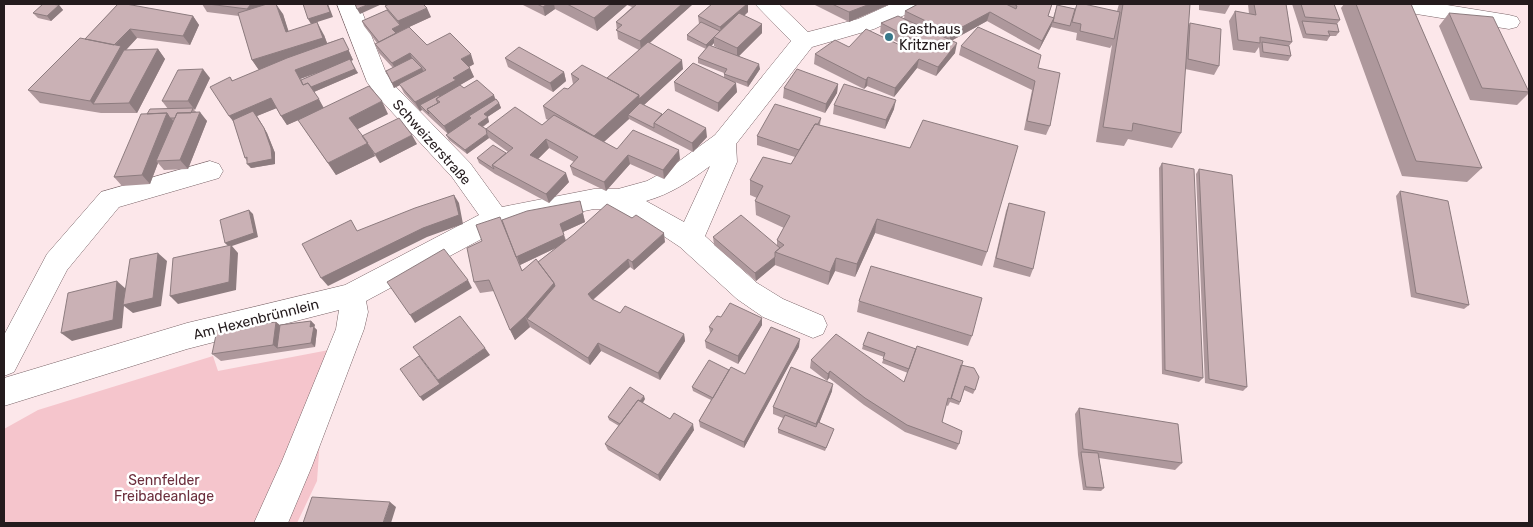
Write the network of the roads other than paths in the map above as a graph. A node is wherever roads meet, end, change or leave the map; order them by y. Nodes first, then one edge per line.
1 (348, 4) edge
2 (766, 4) edge
3 (910, 4) edge
4 (1398, 4) edge
5 (1509, 22) dead end
6 (804, 41) junction
7 (724, 142) junction
8 (210, 171) dead end
9 (618, 199) junction
10 (496, 219) junction
11 (690, 239) junction
12 (352, 295) junction
13 (813, 325) dead end
14 (4, 363) edge
15 (4, 392) edge
16 (271, 523) edge

1 - 10 street, Schweizerstraße
2 - 6 street
3 - 6 street
4 - 5 street
6 - 7 street
7 - 9 street
7 - 11 street
8 - 14 street
9 - 10 street
9 - 11 street
10 - 12 street, Am Hexenbrünnlein
11 - 13 street
12 - 15 street, Am Hexenbrünnlein
12 - 16 street

